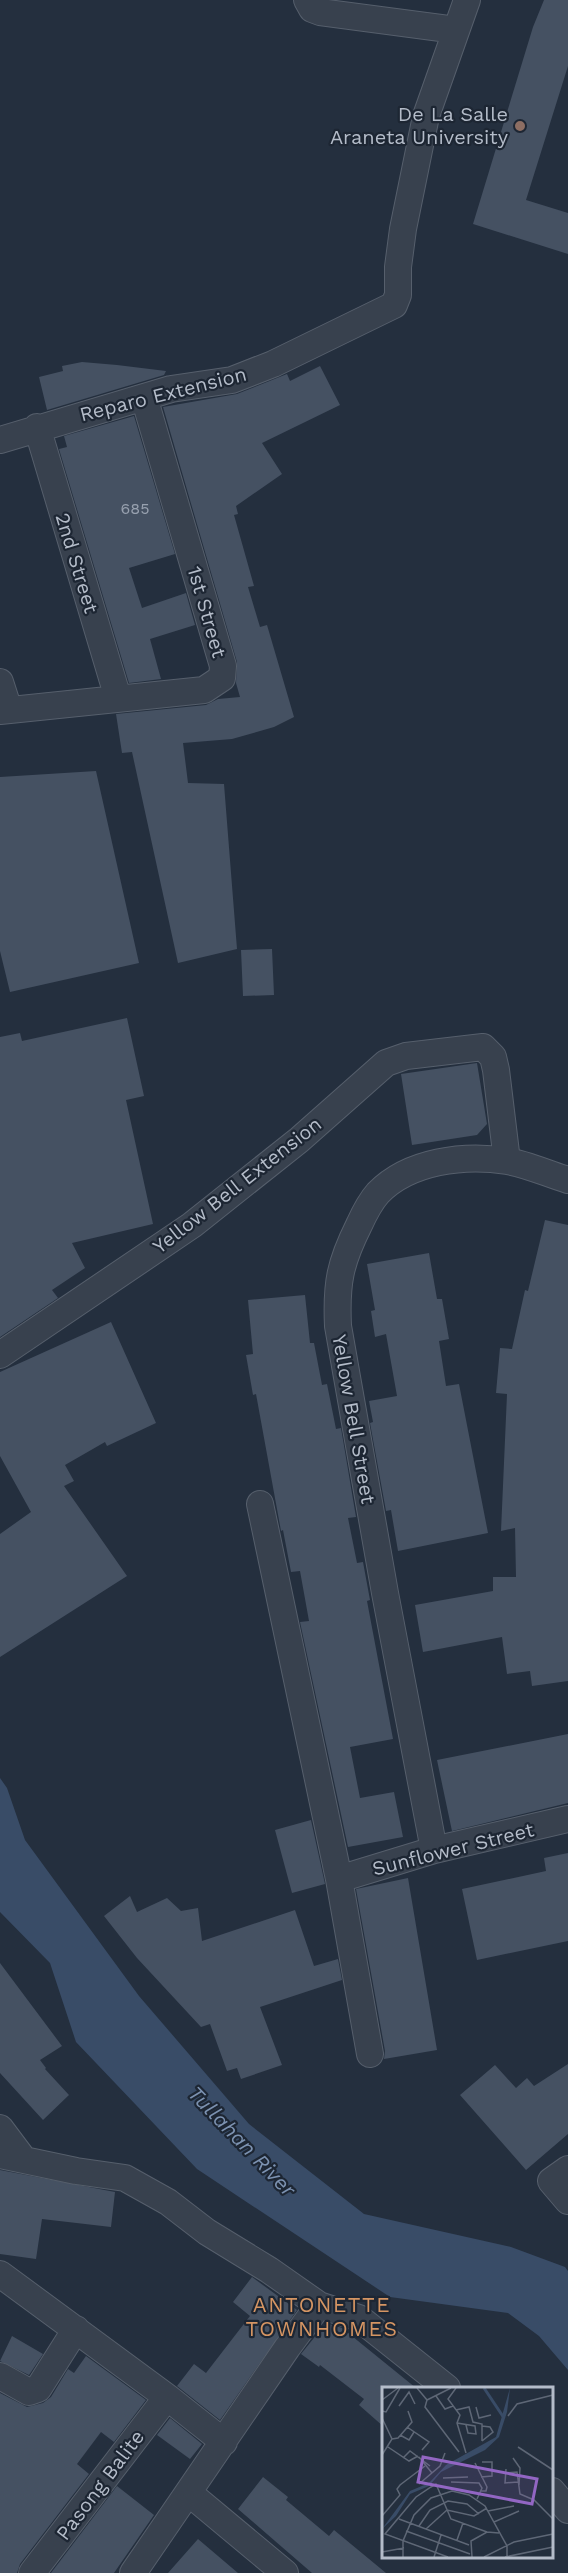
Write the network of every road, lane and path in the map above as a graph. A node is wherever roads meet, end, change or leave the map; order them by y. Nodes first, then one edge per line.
1 (307, 0) edge
2 (461, 11) edge
3 (144, 397) junction
4 (37, 427) junction
5 (0, 440) edge
6 (0, 682) edge
7 (118, 698) junction
8 (4, 711) edge
9 (507, 1161) junction
10 (568, 1180) edge
11 (0, 1355) edge
12 (260, 1504) dead end
13 (568, 1820) edge
14 (434, 1850) junction
15 (339, 1879) junction
16 (370, 2054) dead end
17 (0, 2128) edge
18 (12, 2158) edge
19 (560, 2175) edge
20 (568, 2201) edge
21 (0, 2274) edge
22 (319, 2306) junction
23 (75, 2329) junction
24 (0, 2376) edge
25 (446, 2387) edge
26 (167, 2397) junction
27 (224, 2442) junction
28 (553, 2492) edge
29 (189, 2493) junction
30 (568, 2510) edge
31 (32, 2573) edge
32 (133, 2573) edge
33 (285, 2573) edge

1 - 2 street
2 - 3 street, Reparo Extension
3 - 4 street, Reparo Extension
3 - 7 street, 1st Street
4 - 5 street, Reparo Extension
4 - 7 street, 2nd Street
6 - 8 street
7 - 8 street, 1st Street
9 - 10 street, Yellow Bell Street
9 - 11 street, Yellow Bell Extension
9 - 14 street, Yellow Bell Street
12 - 15 street
13 - 14 street, Sunflower Street
14 - 15 street, Sunflower Street
15 - 16 street
17 - 18 street
18 - 22 street
19 - 20 street
21 - 23 street
22 - 25 street
22 - 27 street
23 - 24 street
23 - 26 street
26 - 27 street
26 - 31 street, Pasong Balite
27 - 29 street
28 - 30 street
29 - 32 street
29 - 33 street

